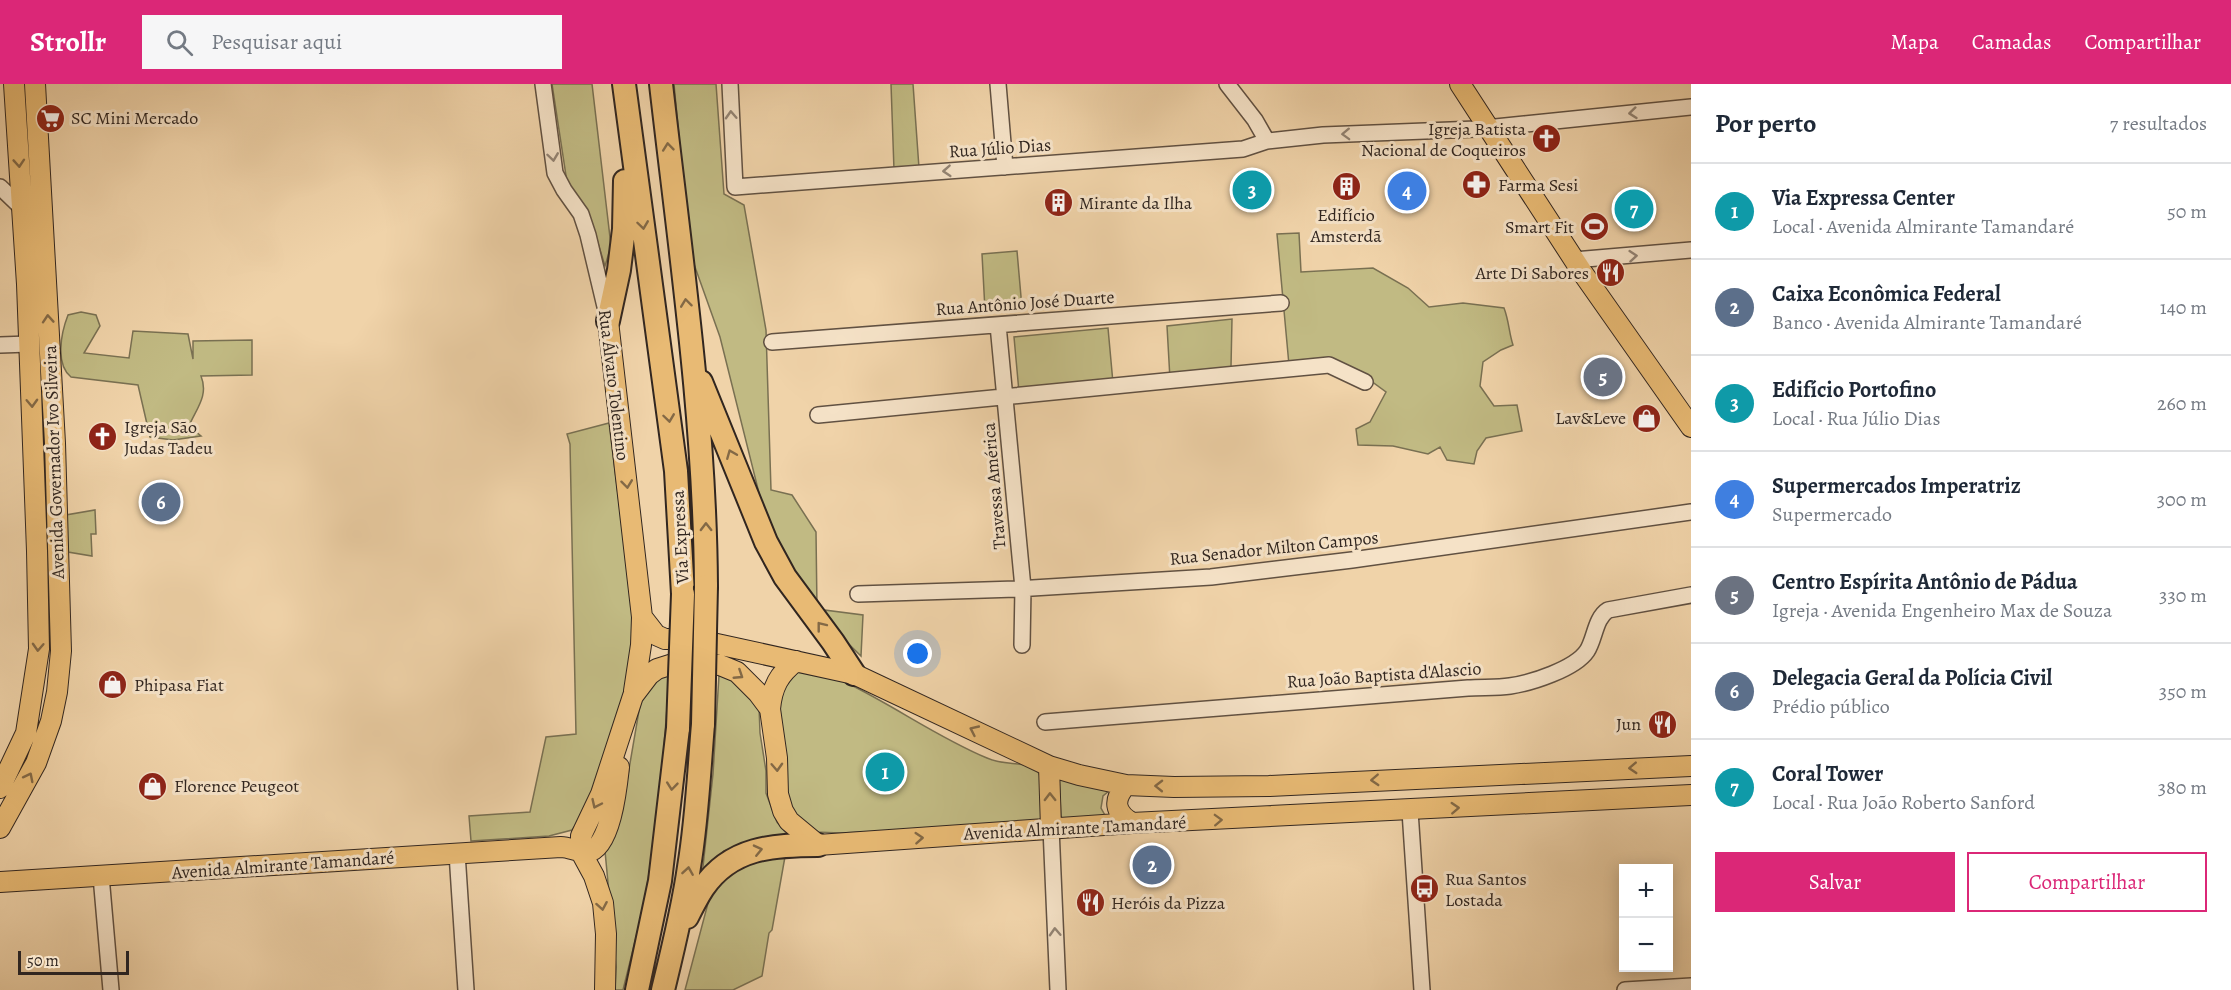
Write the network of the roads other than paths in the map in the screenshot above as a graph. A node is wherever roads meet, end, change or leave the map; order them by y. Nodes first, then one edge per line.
1 (14, 84) edge
2 (35, 84) edge
3 (661, 84) edge
4 (730, 84) edge
5 (998, 84) edge
6 (1227, 84) edge
7 (1460, 84) edge
8 (544, 92) edge
9 (625, 94) edge
10 (1691, 108) edge
11 (1488, 128) junction
12 (1267, 141) junction
13 (1005, 167) junction
14 (0, 187) edge
15 (22, 208) junction
16 (1691, 250) edge
17 (1574, 260) junction
18 (1281, 303) dead end
19 (608, 321) junction
20 (998, 325) junction
21 (772, 342) dead end
22 (30, 344) junction
23 (0, 345) edge
24 (693, 361) junction
25 (1365, 382) dead end
26 (1005, 397) junction
27 (1683, 403) edge
28 (818, 415) dead end
29 (1691, 427) edge
30 (1691, 512) edge
31 (60, 587) junction
32 (1023, 588) junction
33 (38, 589) junction
34 (858, 594) dead end
35 (1691, 595) edge
36 (642, 617) junction
37 (1022, 645) dead end
38 (796, 661) junction
39 (854, 674) junction
40 (633, 696) junction
41 (770, 709) junction
42 (1045, 722) dead end
43 (1049, 765) junction
44 (1691, 766) edge
45 (1126, 785) junction
46 (0, 788) edge
47 (1691, 795) edge
48 (1410, 811) junction
49 (1132, 823) junction
50 (0, 828) edge
51 (1050, 828) junction
52 (576, 845) junction
53 (818, 845) junction
54 (458, 853) junction
55 (101, 876) junction
56 (0, 882) edge
57 (677, 934) junction
58 (1691, 986) edge
59 (111, 990) edge
60 (466, 990) edge
61 (605, 990) edge
62 (637, 990) edge
63 (663, 990) edge
64 (1058, 990) edge
65 (1422, 990) edge
66 (1624, 990) edge

1 -> 15 main road, Avenida Governador Ivo Silveira
31 -> 2 main road, Avenida Governador Ivo Silveira
24 -> 3 highway, Via Expressa
13 -> 4 street, Rua Júlio Dias
5 - 13 street
6 - 12 street
7 - 11 main road
8 -> 19 street, Rua Álvaro Tolentino
9 - 19 highway
9 -> 62 highway, Via Expressa, bridge
10 -> 11 street, Rua Júlio Dias
11 -> 12 street, Rua Júlio Dias
11 - 17 main road
12 - 13 street, Rua Júlio Dias
14 - 15 street
15 - 22 main road, Avenida Governador Ivo Silveira
17 -> 16 street
17 - 27 main road
18 - 20 street, Rua Antônio José Duarte
19 -> 36 main road, Rua Álvaro Tolentino
20 - 21 street, Rua Antônio José Duarte
20 - 26 street, Travessa América
22 - 23 street
22 -> 33 main road, Avenida Governador Ivo Silveira
39 -> 24 highway
57 -> 24 highway, Via Expressa, bridge
25 - 26 street
26 - 28 street
26 - 32 street, Travessa América
27 - 29 main road
30 - 32 street, Rua Senador Milton Campos
31 - 33 main road
50 -> 31 main road, Avenida Governador Ivo Silveira
32 - 34 street, Rua Senador Milton Campos
32 - 37 street, Travessa América
33 -> 46 main road, Avenida Governador Ivo Silveira
35 - 42 street, Rua João Baptista d'Alascio
36 - 38 main road, Avenida Almirante Tamandaré
36 - 40 main road, Rua Álvaro Tolentino
38 - 39 main road, Avenida Almirante Tamandaré
38 - 41 main road
43 -> 39 main road, Avenida Almirante Tamandaré
40 -> 41 main road
40 - 52 main road
41 -> 53 main road
43 - 45 main road, Avenida Almirante Tamandaré
51 -> 43 main road
44 -> 45 main road, Avenida Almirante Tamandaré
45 - 49 main road
48 -> 47 main road, Avenida Almirante Tamandaré
49 -> 48 main road, Avenida Almirante Tamandaré
48 - 65 street
49 - 51 main road, Avenida Almirante Tamandaré
53 -> 51 main road, Avenida Almirante Tamandaré
64 -> 51 street
52 - 54 main road, Avenida Almirante Tamandaré
52 -> 61 main road
57 -> 53 highway
54 - 55 main road, Avenida Almirante Tamandaré
54 - 60 street
55 - 56 main road, Avenida Almirante Tamandaré
55 - 59 street
57 - 63 highway, Via Expressa
58 - 66 street

